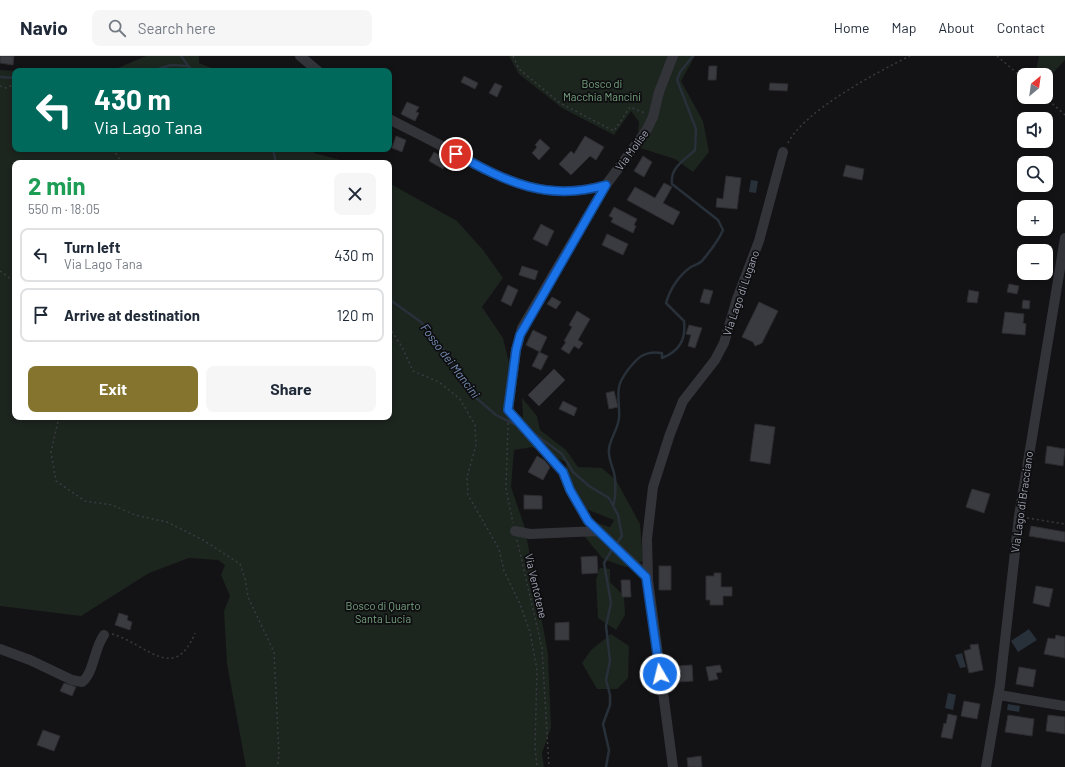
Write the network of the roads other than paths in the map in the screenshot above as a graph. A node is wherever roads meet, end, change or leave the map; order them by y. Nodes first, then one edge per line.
1 (300, 56) edge
2 (673, 56) edge
3 (314, 68) edge
4 (392, 121) edge
5 (783, 152) road end
6 (606, 185) junction
7 (1065, 238) edge
8 (515, 531) road end
9 (598, 531) junction
10 (648, 580) junction
11 (104, 635) road end
12 (0, 649) edge
13 (999, 695) junction
14 (1065, 706) edge
15 (673, 767) edge
16 (986, 767) edge

1 - 3 street
2 - 6 street, Via Molise
4 - 6 street
5 - 10 street, Via Lago di Lugano
6 - 9 street, Via Molise
7 - 13 street, Via Lago di Bracciano
8 - 9 street
9 - 10 street
10 - 15 street
11 - 12 street
13 - 14 street
13 - 16 street, Via Lago di Bracciano

